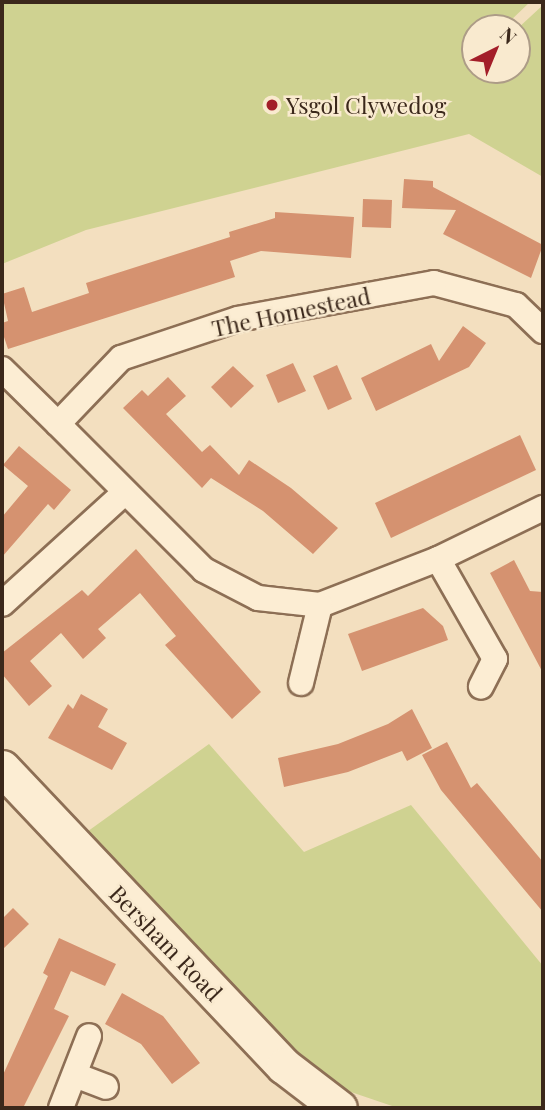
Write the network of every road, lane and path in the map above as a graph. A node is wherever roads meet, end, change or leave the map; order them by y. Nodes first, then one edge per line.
1 (543, 331) edge
2 (2, 369) edge
3 (58, 425) junction
4 (125, 492) junction
5 (543, 508) edge
6 (438, 559) junction
7 (2, 604) edge
8 (320, 606) junction
9 (301, 683) dead end
10 (481, 687) dead end
11 (2, 768) edge
12 (89, 1036) dead end
13 (75, 1074) junction
14 (106, 1087) dead end
15 (321, 1103) edge
16 (61, 1108) edge

1 - 3 street, The Homestead
2 - 3 street
3 - 4 street
4 - 7 street
4 - 8 street
5 - 6 street
6 - 8 street
6 - 10 street
8 - 9 street
11 - 15 main road, Bersham Road
12 - 13 street
13 - 14 street
13 - 16 street

